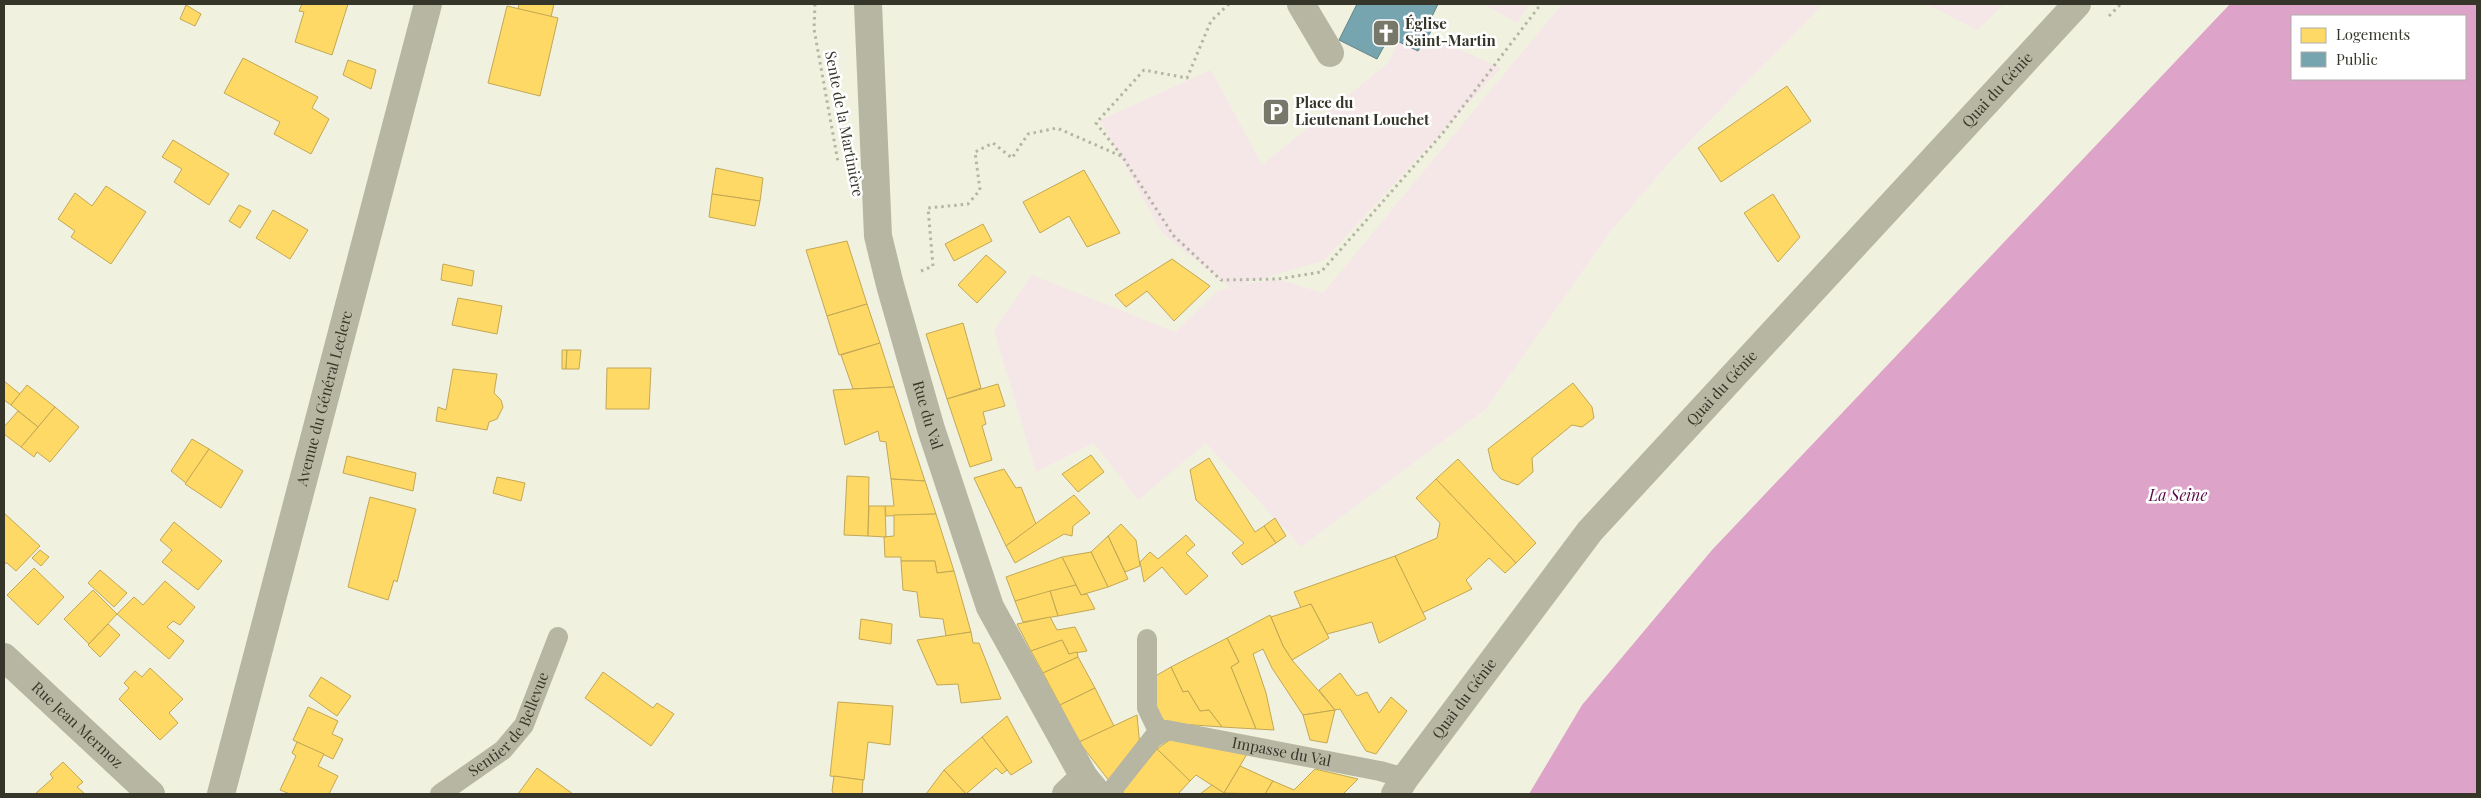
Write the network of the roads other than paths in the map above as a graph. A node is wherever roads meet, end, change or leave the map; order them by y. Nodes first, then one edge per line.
1 (428, 4) edge
2 (868, 4) edge
3 (1301, 4) edge
4 (2077, 4) edge
5 (1330, 53) dead end
6 (558, 637) dead end
7 (1147, 638) dead end
8 (4, 657) edge
9 (1159, 733) junction
10 (1400, 786) edge
11 (1083, 788) edge
12 (151, 794) edge
13 (221, 794) edge
14 (440, 794) edge
15 (1109, 794) edge

1 - 13 street, Avenue du Général Leclerc
2 - 11 street, Rue du Val
3 - 5 street
4 - 10 street, Quai du Génie
6 - 14 lane, Sentier de Bellevue
7 - 9 lane
8 - 12 street, Rue Jean Mermoz
9 - 10 lane, Impasse du Val
9 - 15 lane

